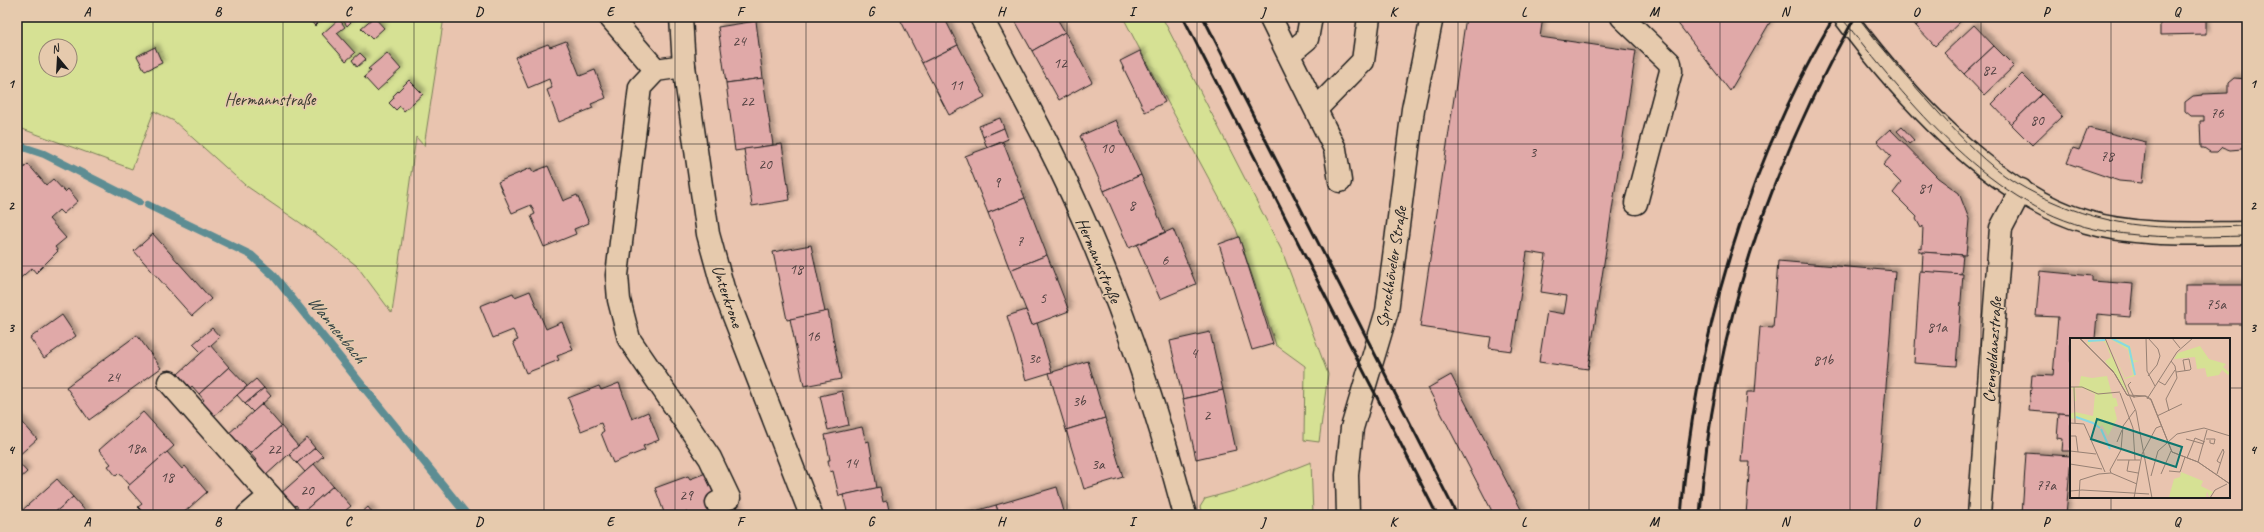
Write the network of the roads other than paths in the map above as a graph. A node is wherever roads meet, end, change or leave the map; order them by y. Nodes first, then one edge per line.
1 (610, 17) edge
2 (681, 17) edge
3 (981, 17) edge
4 (1270, 17) edge
5 (1311, 17) edge
6 (1369, 17) edge
7 (1432, 17) edge
8 (1622, 17) edge
9 (1845, 17) edge
10 (1289, 54) junction
11 (684, 66) junction
12 (656, 70) junction
13 (1316, 109) junction
14 (1340, 181) dead end
15 (2021, 190) junction
16 (1636, 203) dead end
17 (2247, 233) edge
18 (169, 382) dead end
19 (270, 496) junction
20 (717, 503) dead end
21 (248, 515) edge
22 (287, 515) edge
23 (812, 515) edge
24 (1185, 515) edge
25 (1348, 515) edge
26 (1979, 515) edge

1 - 12 street
2 - 11 street, Unterkrone
3 - 24 street, Hermannstraße
4 - 10 street
5 - 10 street
6 - 13 street
7 - 25 street, Sprockhöveler Straße
8 - 16 street
9 - 15 street
10 - 13 street
11 - 12 street
11 - 23 street, Unterkrone
12 - 20 street
13 - 14 street
15 - 17 street
15 - 26 street, Crengeldanzstraße
18 - 19 street
19 - 21 street
19 - 22 street

